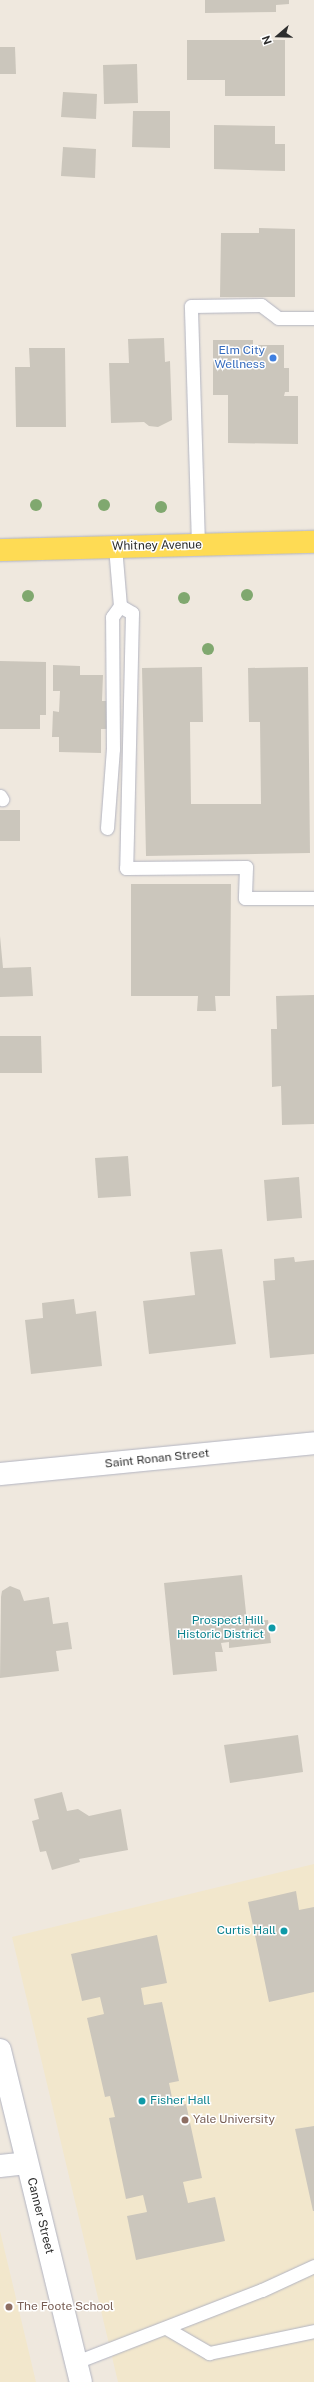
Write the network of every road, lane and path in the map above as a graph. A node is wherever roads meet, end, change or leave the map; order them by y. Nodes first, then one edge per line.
1 (314, 318) edge
2 (314, 542) edge
3 (198, 545) junction
4 (115, 547) junction
5 (0, 550) edge
6 (120, 606) junction
7 (107, 828) dead end
8 (314, 898) edge
9 (314, 1443) edge
10 (0, 1474) edge
11 (0, 2050) edge
12 (27, 2163) junction
13 (0, 2166) edge
14 (314, 2266) edge
15 (166, 2328) junction
16 (314, 2331) edge
17 (78, 2372) edge

1 - 3 lane
2 - 3 main road, Whitney Avenue
3 - 4 main road, Whitney Avenue
4 - 5 main road, Whitney Avenue
4 - 6 lane
6 - 7 lane
6 - 8 lane
9 - 10 street, Saint Ronan Street
11 - 12 street, Canner Street
12 - 13 street
12 - 17 street, Canner Street
14 - 15 lane
15 - 16 lane
15 - 17 lane

